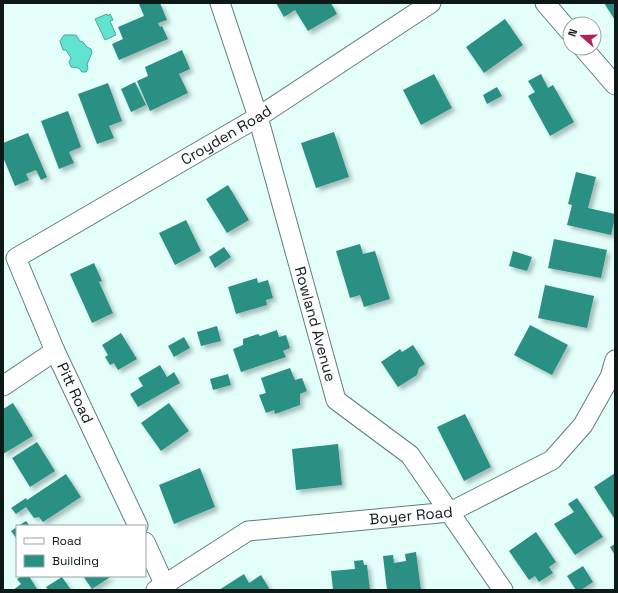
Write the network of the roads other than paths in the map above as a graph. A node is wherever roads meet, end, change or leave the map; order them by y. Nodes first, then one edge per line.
1 (220, 3) edge
2 (431, 3) edge
3 (545, 3) edge
4 (562, 23) edge
5 (590, 56) edge
6 (615, 85) edge
7 (258, 117) junction
8 (16, 258) joint
9 (56, 351) junction
10 (615, 360) edge
11 (3, 386) edge
12 (450, 512) junction
13 (138, 525) edge
14 (146, 545) edge
15 (163, 588) edge
16 (503, 590) edge

1 - 7 street, Rowland Avenue
2 - 7 street, Croyden Road
3 - 4 street
5 - 6 street
7 - 8 street, Croyden Road
7 - 12 street, Rowland Avenue
8 - 9 street, Pitt Road
9 - 11 street
9 - 13 street, Pitt Road
10 - 12 street, Boyer Road
12 - 15 street, Boyer Road
12 - 16 street, Rowland Avenue
14 - 15 street

